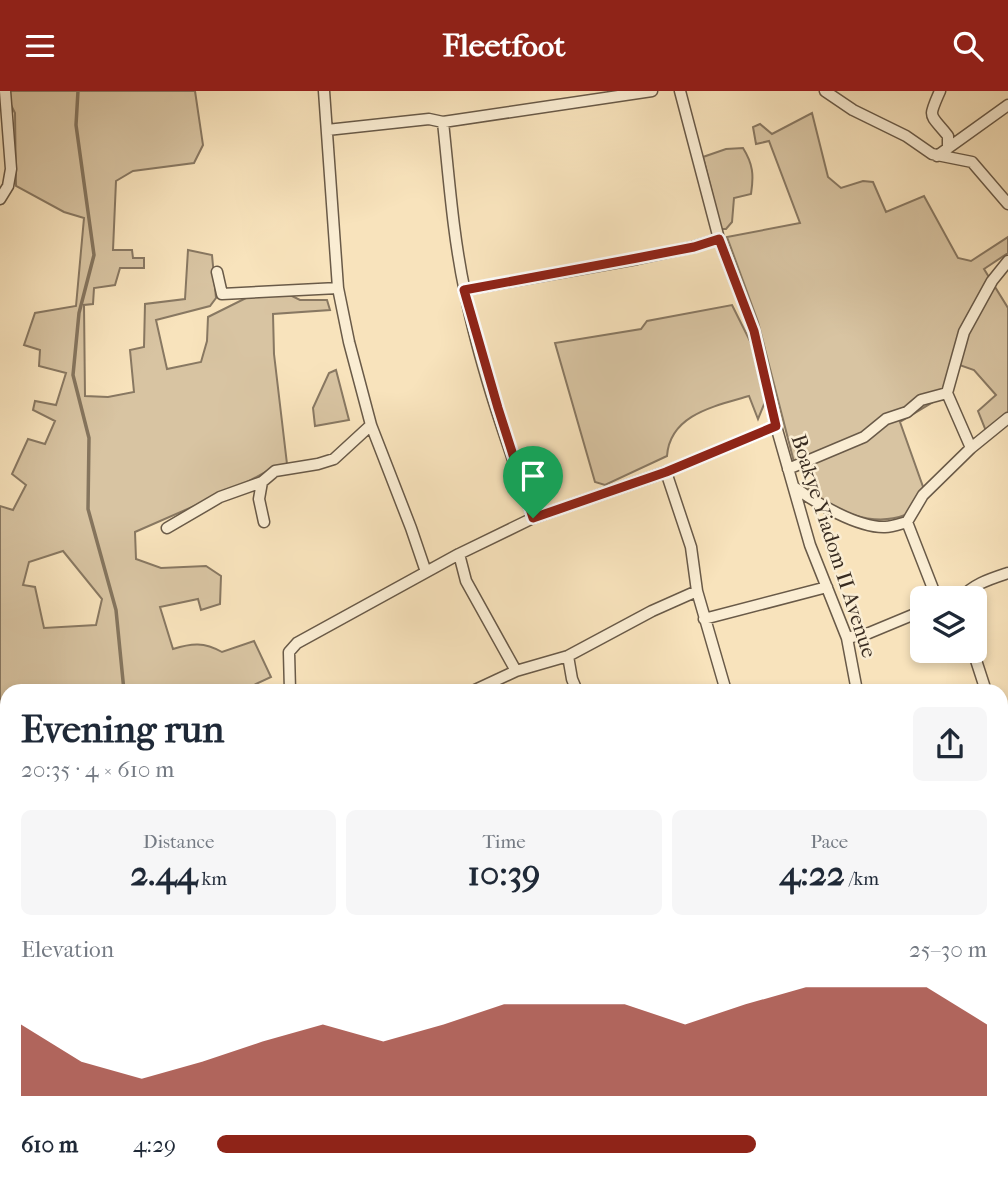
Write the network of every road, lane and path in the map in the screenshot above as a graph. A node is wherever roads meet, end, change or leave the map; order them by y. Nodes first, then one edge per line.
1 (5, 91) edge
2 (324, 91) edge
3 (652, 91) edge
4 (680, 91) edge
5 (825, 91) edge
6 (940, 91) edge
7 (1008, 105) edge
8 (443, 122) junction
9 (327, 130) junction
10 (948, 148) junction
11 (937, 156) junction
12 (0, 199) edge
13 (1008, 204) edge
14 (719, 239) junction
15 (1008, 261) edge
16 (217, 272) dead end
17 (338, 288) junction
18 (464, 290) junction
19 (947, 393) junction
20 (1008, 418) edge
21 (371, 425) junction
22 (776, 426) junction
23 (971, 448) junction
24 (788, 469) junction
25 (666, 472) junction
26 (262, 482) junction
27 (794, 487) junction
28 (533, 518) junction
29 (264, 522) dead end
30 (907, 522) junction
31 (167, 528) dead end
32 (459, 554) junction
33 (426, 572) junction
34 (1008, 572) edge
35 (932, 586) edge
36 (976, 586) edge
37 (827, 587) junction
38 (696, 591) junction
39 (910, 616) edge
40 (704, 618) junction
41 (847, 638) junction
42 (568, 656) junction
43 (977, 663) edge
44 (516, 671) junction
45 (290, 684) edge
46 (488, 684) edge
47 (574, 684) edge
48 (724, 684) edge
49 (857, 684) edge
50 (984, 684) edge

1 - 12 street
2 - 9 street
3 - 8 street
4 - 14 street, Boakye Yiadom II Avenue
5 - 11 street
6 - 10 street
7 - 10 street
8 - 9 street
8 - 18 street
9 - 17 street
10 - 11 street
11 - 13 street
14 - 18 street
14 - 22 street, Boakye Yiadom II Avenue
15 - 19 street
16 - 17 street
17 - 21 street
18 - 28 street
19 - 23 street
19 - 24 street
20 - 23 street
21 - 26 street
21 - 33 street
22 - 24 street, Boakye Yiadom II Avenue
22 - 25 street
23 - 30 street
24 - 27 street, Boakye Yiadom II Avenue
25 - 28 street
25 - 38 street
26 - 29 street
26 - 31 street
27 - 30 street
27 - 37 street, Boakye Yiadom II Avenue
28 - 32 street
30 - 35 street
32 - 33 street
32 - 44 street
33 - 45 street
34 - 36 street
37 - 40 street
37 - 41 street, Boakye Yiadom II Avenue
38 - 40 street
38 - 42 street
39 - 41 street
40 - 48 street
41 - 49 street, Boakye Yiadom II Avenue
42 - 44 street
42 - 47 street
43 - 50 street
44 - 46 street

